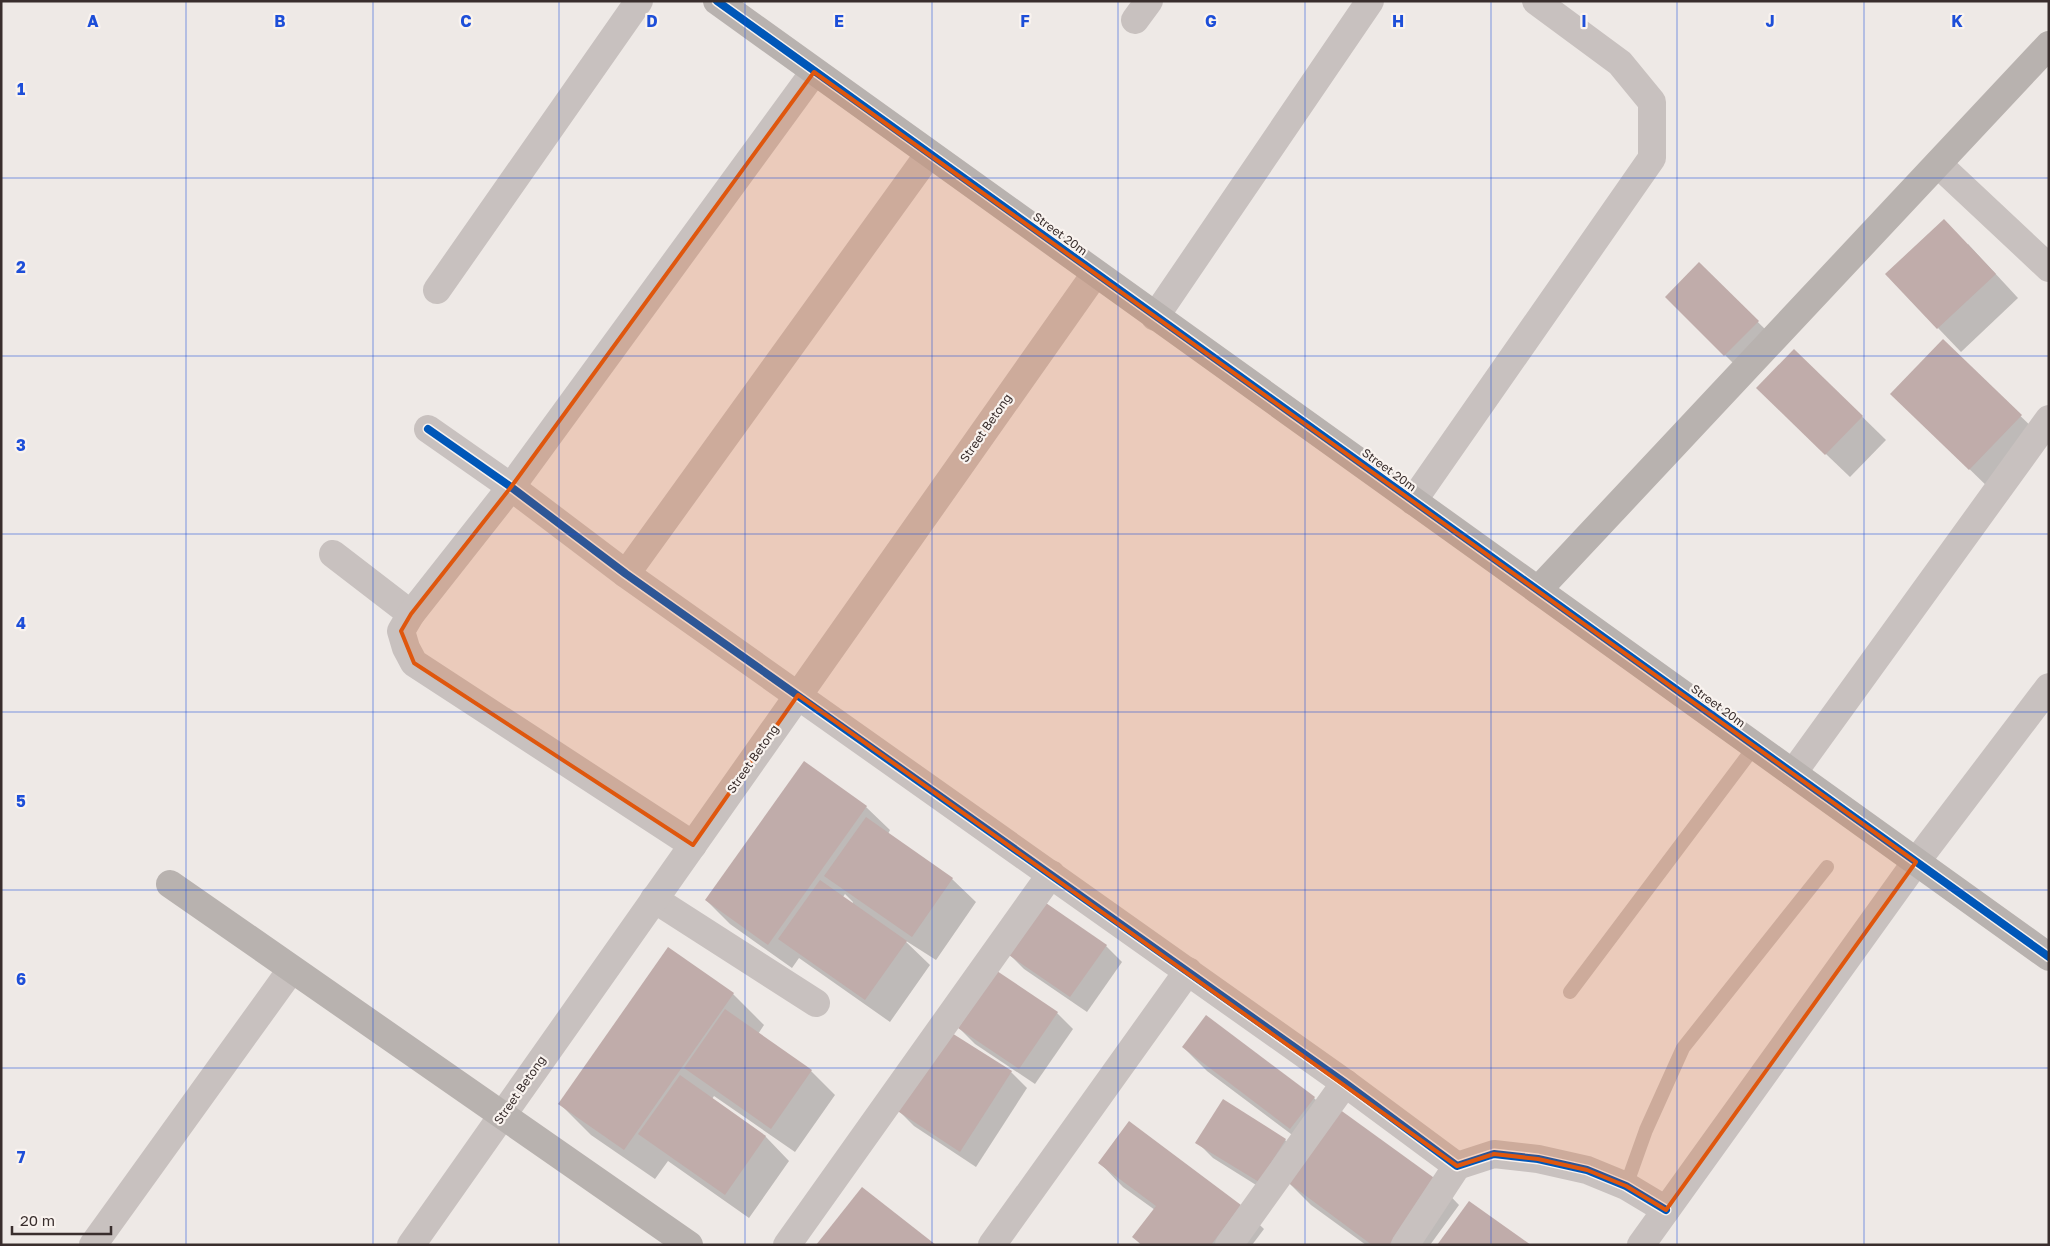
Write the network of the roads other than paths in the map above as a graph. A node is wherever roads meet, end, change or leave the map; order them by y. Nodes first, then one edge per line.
1 (640, 1) edge
2 (717, 1) edge
3 (1370, 1) edge
4 (1536, 1) edge
5 (2049, 45) edge
6 (814, 72) junction
7 (928, 154) junction
8 (1938, 164) junction
9 (2049, 268) edge
10 (1095, 274) junction
11 (437, 290) dead end
12 (1155, 316) junction
13 (2049, 419) edge
14 (428, 429) dead end
15 (510, 487) junction
16 (1413, 501) junction
17 (333, 554) dead end
18 (626, 574) junction
19 (1538, 590) junction
20 (411, 614) junction
21 (2049, 687) edge
22 (798, 695) junction
23 (1754, 746) junction
24 (1793, 773) junction
25 (693, 845) junction
26 (1916, 862) junction
27 (1827, 868) dead end
28 (1051, 874) junction
29 (170, 884) dead end
30 (654, 899) junction
31 (2049, 957) edge
32 (291, 970) junction
33 (1188, 971) junction
34 (1570, 992) dead end
35 (816, 1004) dead end
36 (1344, 1083) junction
37 (502, 1115) junction
38 (1457, 1166) junction
39 (1626, 1186) junction
40 (1666, 1210) junction
41 (93, 1245) edge
42 (411, 1245) edge
43 (689, 1245) edge
44 (787, 1245) edge
45 (992, 1245) edge
46 (1229, 1245) edge
47 (1405, 1245) edge
48 (1641, 1245) edge

1 - 11 street
2 - 6 street, Street 20m
3 - 12 street
4 - 16 street
5 - 8 street
6 - 7 street, Street 20m
6 - 15 street
7 - 10 street, Street 20m
7 - 18 street
8 - 9 street
8 - 19 street
10 - 12 street, Street 20m
10 - 22 street, Street Betong
12 - 16 street, Street 20m
13 - 24 street
14 - 15 street
15 - 18 street
15 - 20 street
16 - 19 street, Street 20m
17 - 20 street
18 - 22 street
19 - 23 street, Street 20m
20 - 25 street
21 - 26 street
22 - 25 street, Street Betong
22 - 28 street
23 - 24 street, Street 20m
23 - 34 lane
24 - 26 street, Street 20m
25 - 30 street, Street Betong
26 - 31 street, Street 20m
26 - 40 street
27 - 39 lane
28 - 33 street
28 - 44 street
29 - 32 street
30 - 35 street
30 - 37 street, Street Betong
32 - 37 street
32 - 41 street
33 - 36 street
33 - 45 street
36 - 38 street
36 - 46 street
37 - 42 street, Street Betong
37 - 43 street
38 - 39 street
38 - 47 street
39 - 40 street
40 - 48 street

